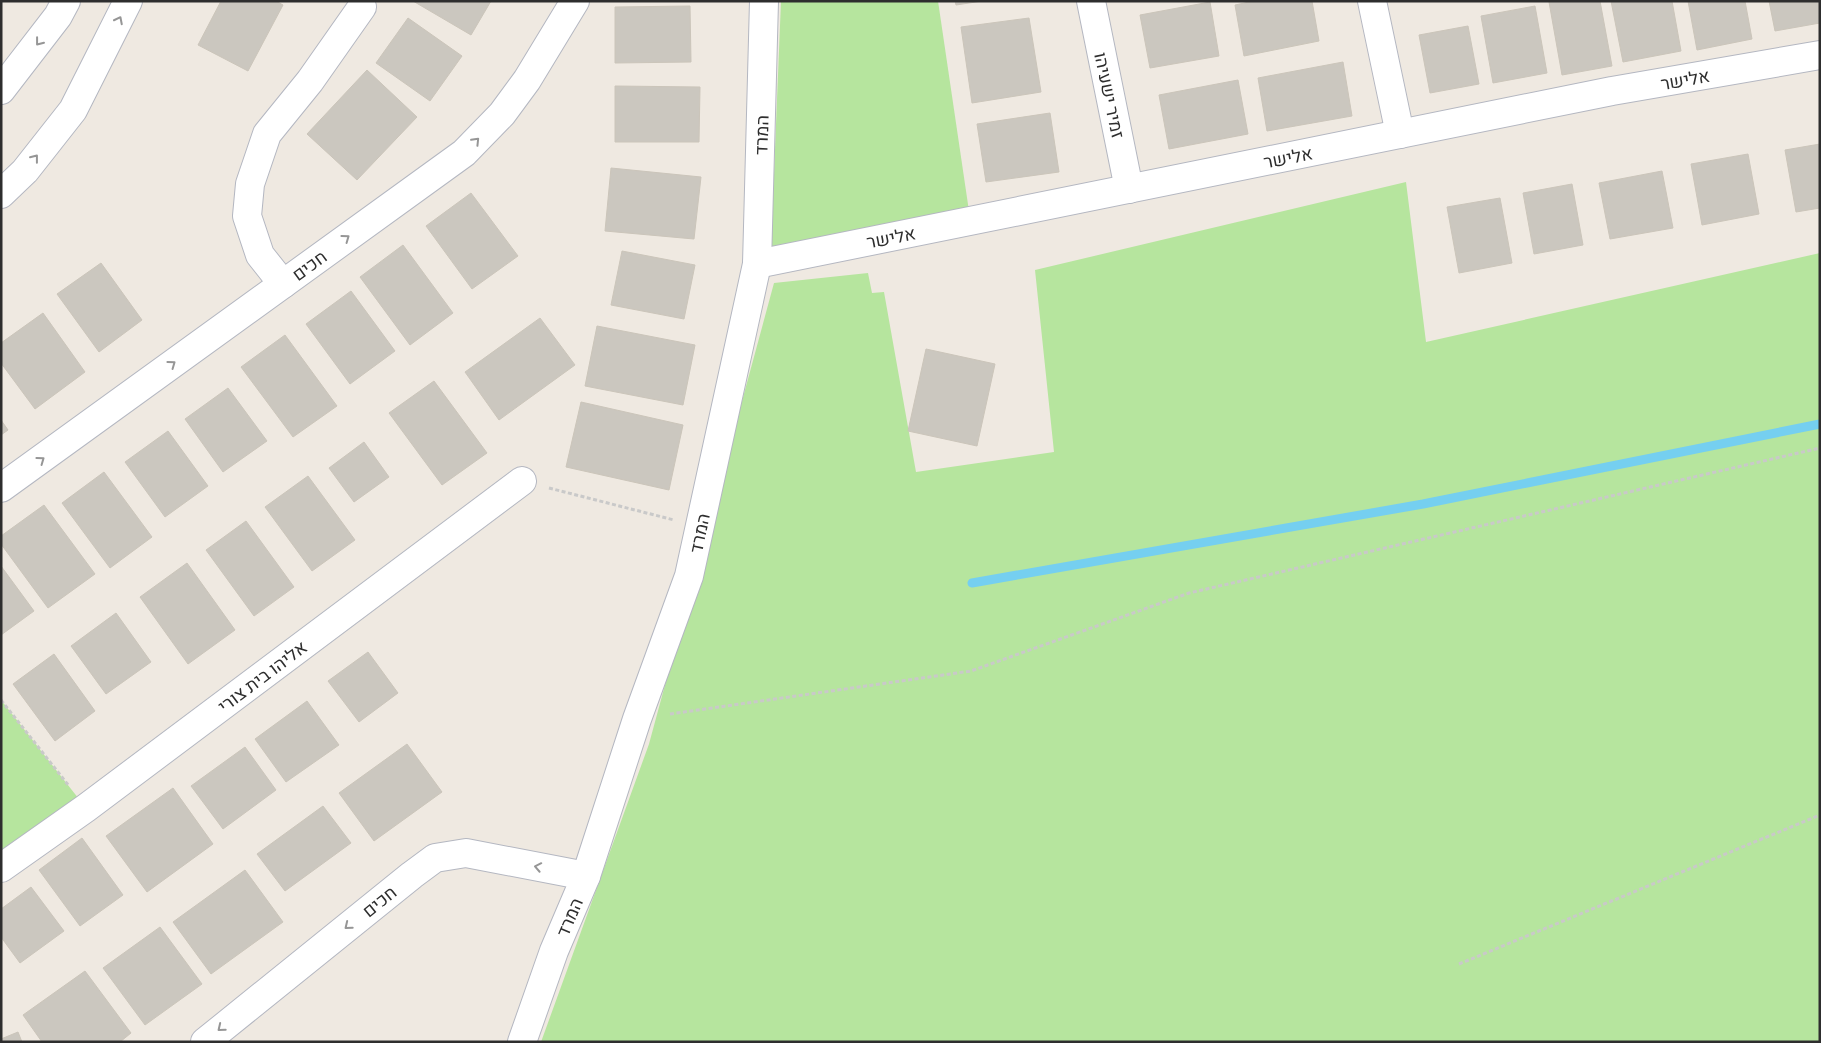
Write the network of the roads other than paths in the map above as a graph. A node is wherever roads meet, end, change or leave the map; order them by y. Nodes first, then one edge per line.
1 (66, 1) edge
2 (128, 1) edge
3 (575, 1) edge
4 (764, 1) edge
5 (1091, 1) edge
6 (1372, 1) edge
7 (362, 7) dead end
8 (1820, 55) edge
9 (1, 90) edge
10 (1400, 134) junction
11 (1129, 189) junction
12 (1, 194) edge
13 (757, 264) junction
14 (283, 284) junction
15 (522, 481) road end
16 (1, 488) edge
17 (1, 868) edge
18 (586, 876) junction
19 (205, 1042) edge
20 (522, 1042) edge

1 -> 9 street
12 -> 2 street
14 -> 3 street, חכים
4 - 13 street, המרד
5 - 11 street, זמיר ישעיהו
6 - 10 street
7 - 14 street
8 - 10 street, אלישר
10 - 11 street, אלישר
11 - 13 street, אלישר
13 - 18 street, המרד
16 -> 14 street, חכים
15 - 17 street, אליהו בית צורי
18 -> 19 street, חכים
18 - 20 street, המרד

